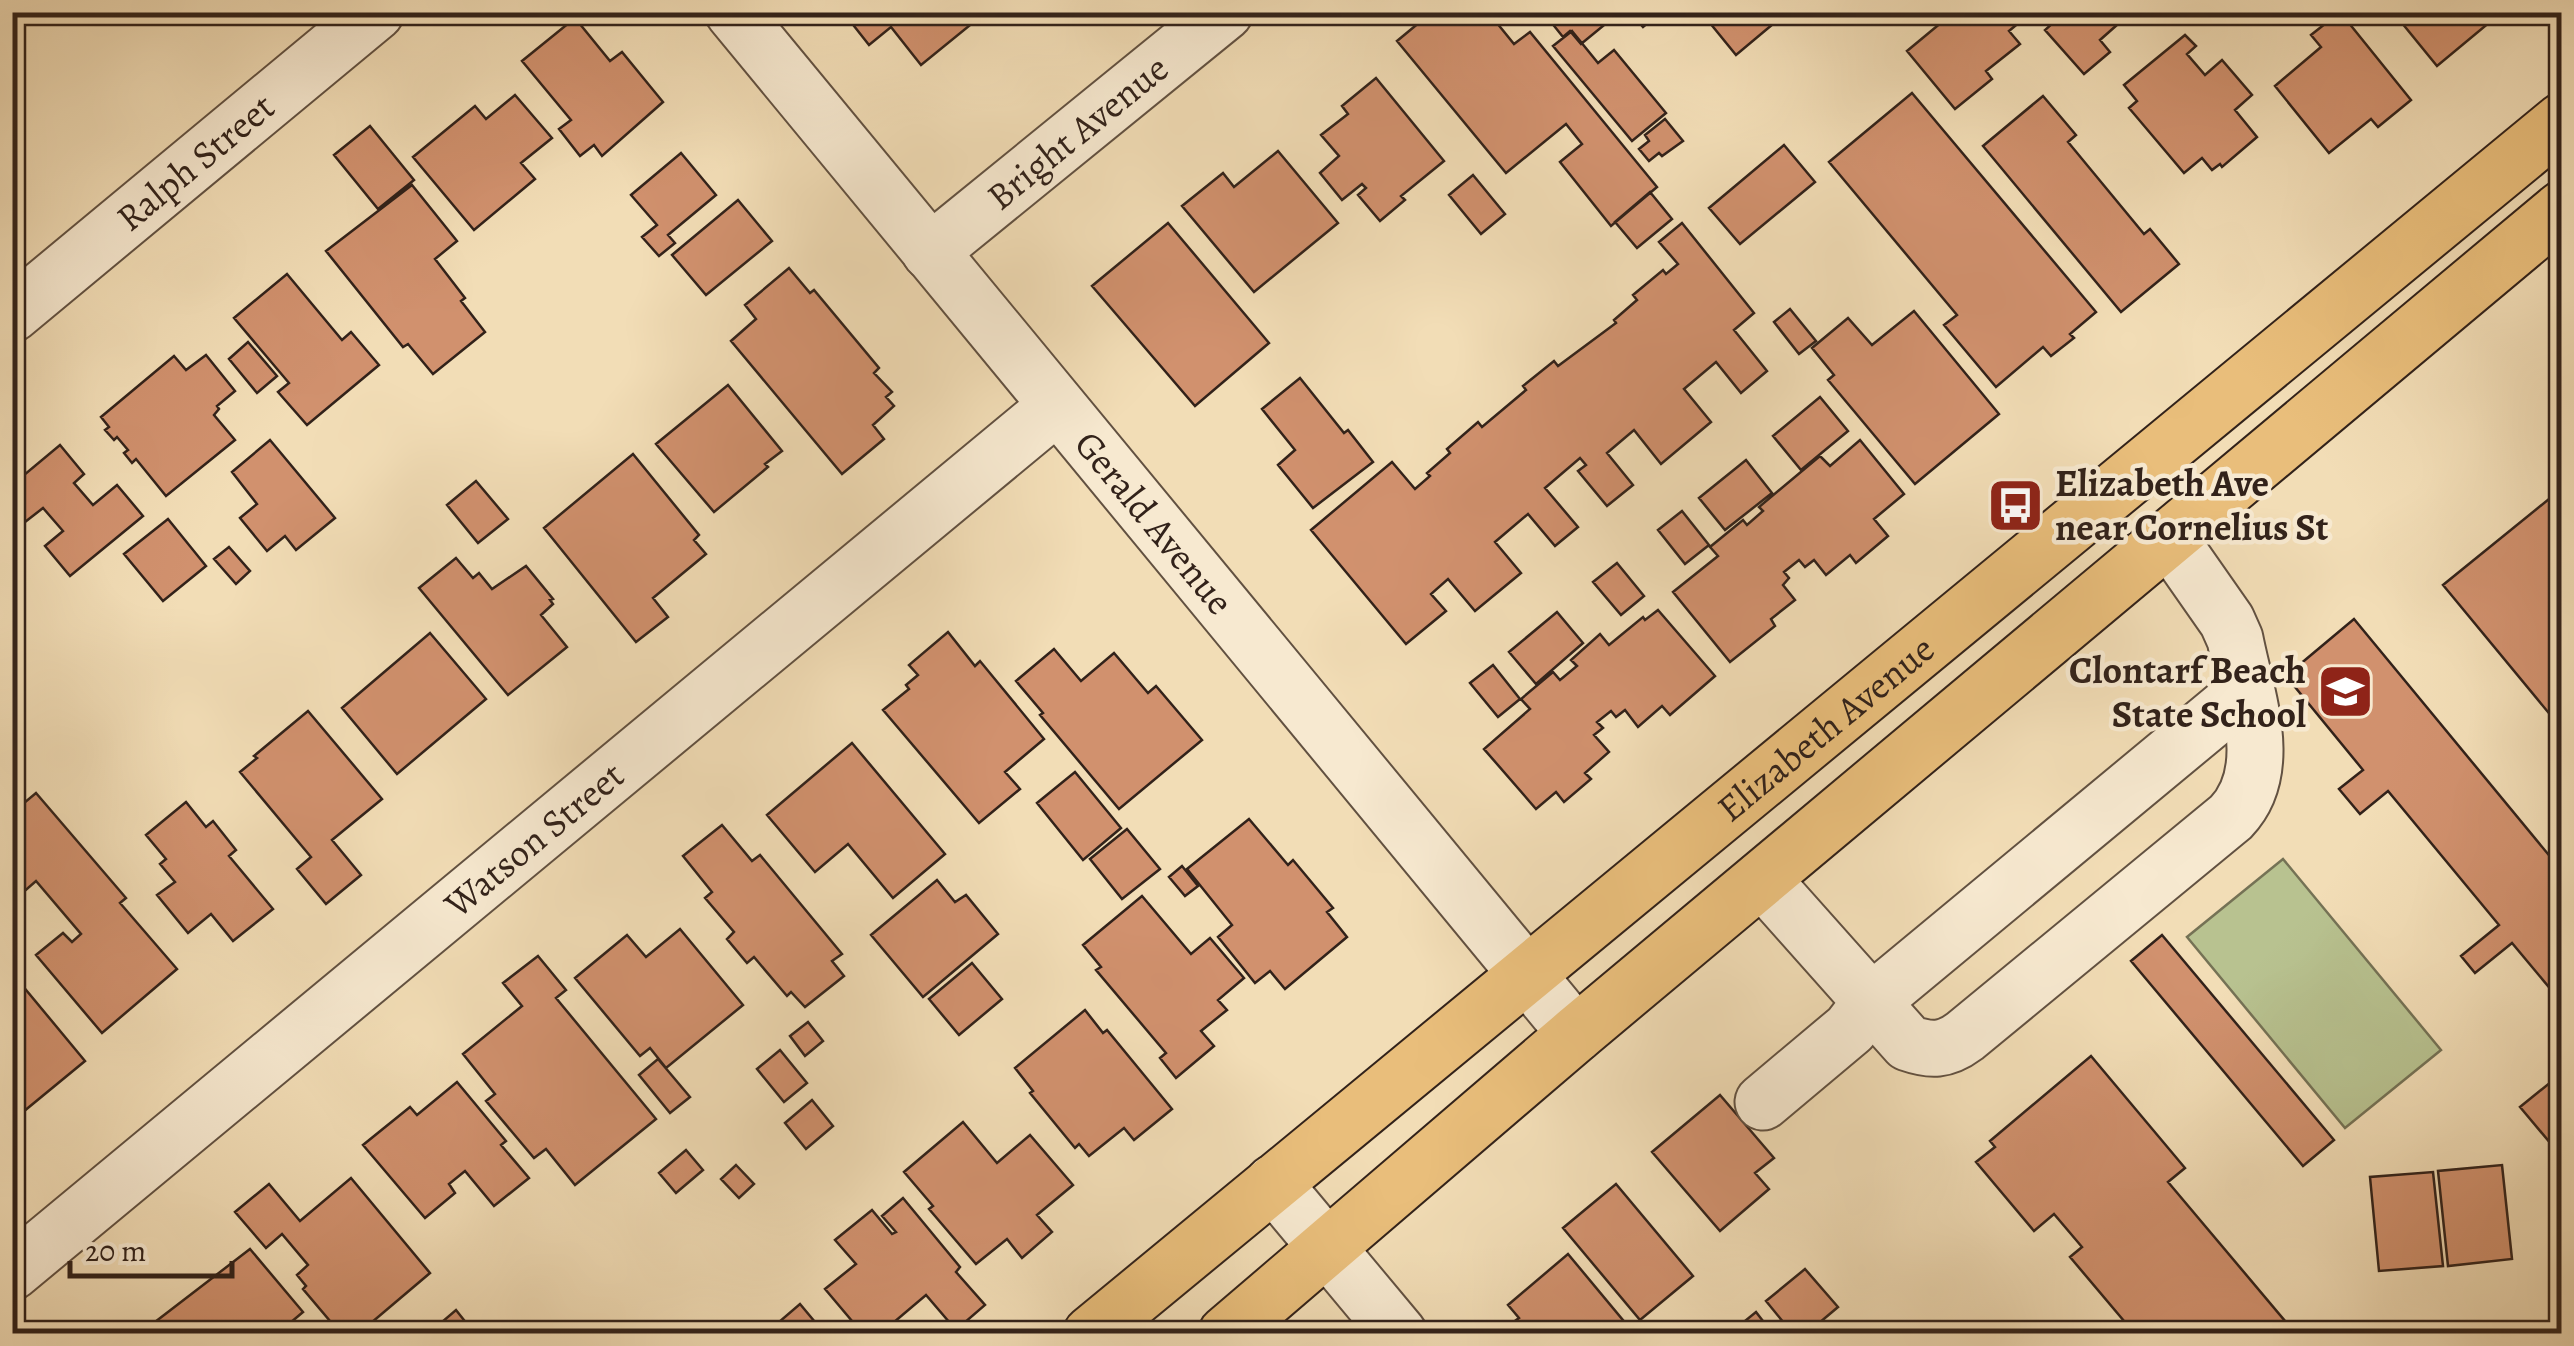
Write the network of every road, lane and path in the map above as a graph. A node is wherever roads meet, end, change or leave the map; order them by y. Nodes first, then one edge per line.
1 (376, 12) edge
2 (733, 12) edge
3 (1226, 12) edge
4 (2562, 121) edge
5 (2562, 210) edge
6 (930, 252) junction
7 (12, 314) edge
8 (1057, 406) junction
9 (2169, 538) junction
10 (2245, 692) junction
11 (1762, 879) junction
12 (1528, 972) junction
13 (1870, 1003) junction
14 (1576, 1034) junction
15 (1764, 1102) dead end
16 (1273, 1183) junction
17 (1327, 1250) junction
18 (12, 1272) edge
19 (1091, 1334) edge
20 (1226, 1334) edge
21 (1398, 1334) edge

1 - 7 street, Ralph Street
2 - 6 street, Gerald Avenue
3 - 6 street, Bright Avenue
4 - 12 highway, Elizabeth Avenue
5 - 9 highway, Elizabeth Avenue
6 - 8 street, Gerald Avenue
8 - 12 street, Gerald Avenue
8 - 18 street, Watson Street
9 - 10 street
9 - 11 highway, Elizabeth Avenue
10 - 13 street
10 - 13 street
11 - 13 street
11 - 14 highway, Elizabeth Avenue
12 - 14 street, Gerald Avenue
12 - 16 highway, Elizabeth Avenue
13 - 15 street
14 - 17 highway, Elizabeth Avenue
16 - 17 street
16 - 19 highway, Elizabeth Avenue
17 - 20 highway, Elizabeth Avenue
17 - 21 street

